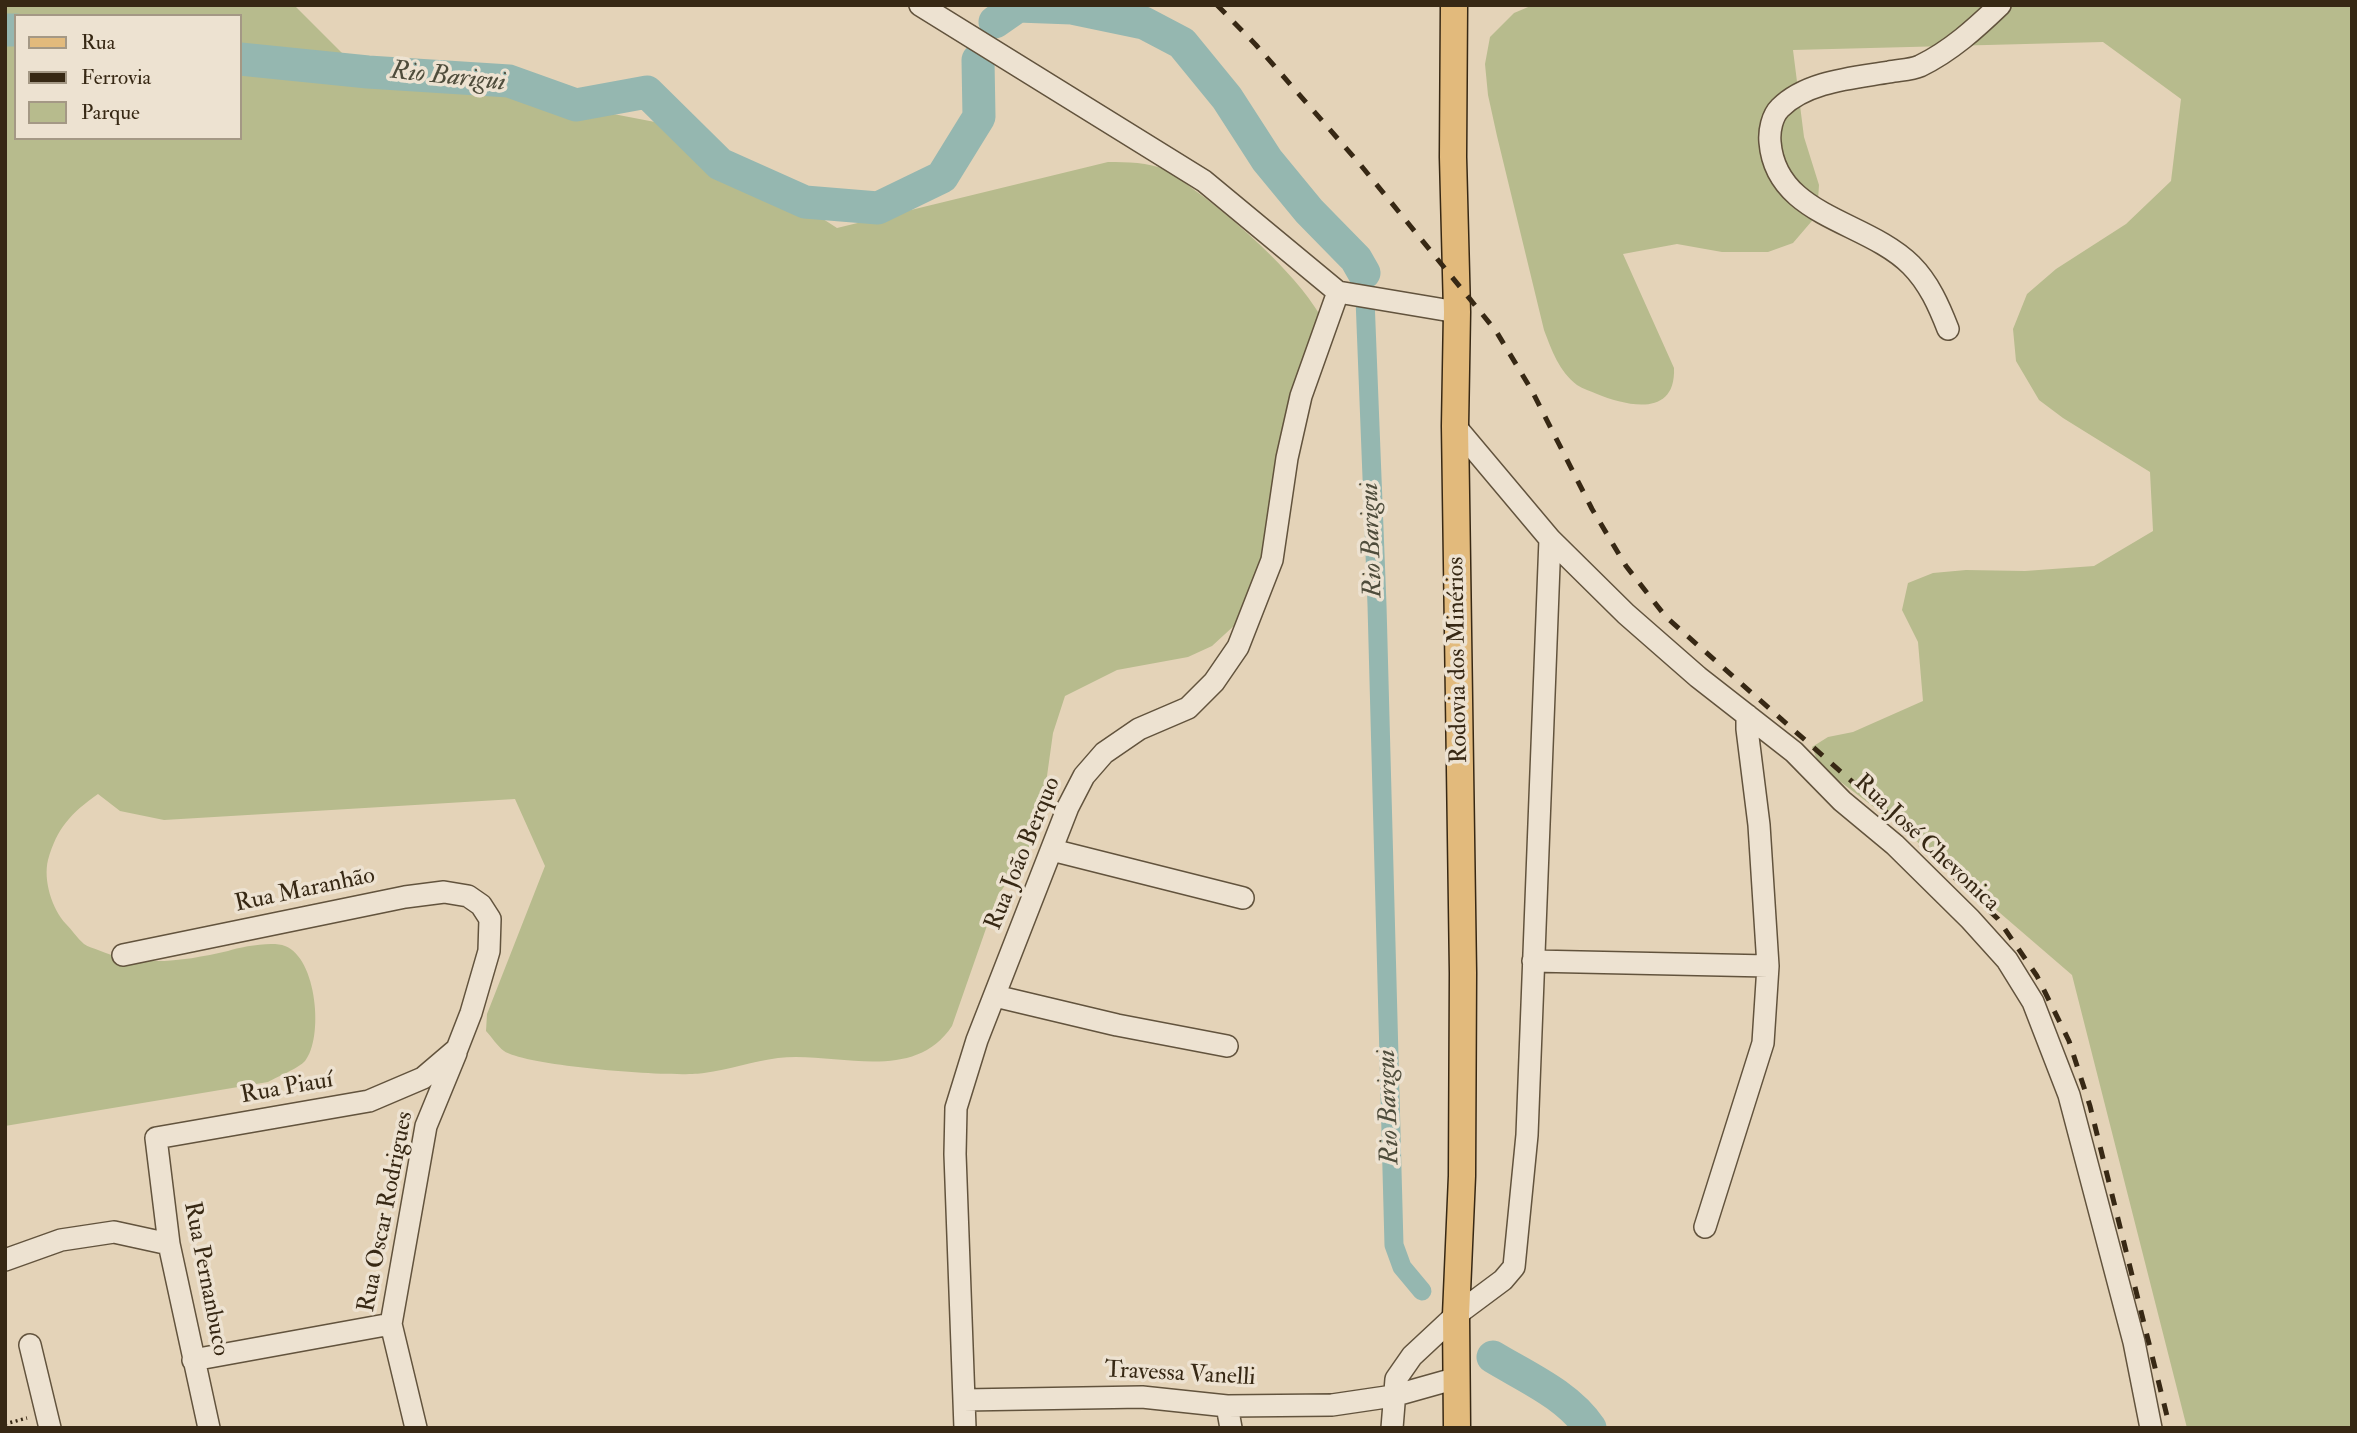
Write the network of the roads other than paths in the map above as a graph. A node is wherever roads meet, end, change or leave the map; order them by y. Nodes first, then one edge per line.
1 (920, 5) edge
2 (1454, 5) edge
3 (2000, 5) edge
4 (1338, 292) junction
5 (1457, 312) junction
6 (1948, 329) dead end
7 (1455, 426) junction
8 (1550, 539) junction
9 (1747, 715) junction
10 (1052, 850) junction
11 (1243, 898) dead end
12 (490, 919) joint
13 (123, 955) dead end
14 (1533, 961) junction
15 (1768, 966) junction
16 (995, 996) junction
17 (1227, 1046) dead end
18 (457, 1049) junction
19 (156, 1138) joint
20 (1705, 1227) dead end
21 (169, 1244) junction
22 (5, 1261) edge
23 (1456, 1315) junction
24 (391, 1324) junction
25 (30, 1345) dead end
26 (193, 1360) junction
27 (1457, 1378) junction
28 (1394, 1396) junction
29 (964, 1400) junction
30 (1227, 1406) junction
31 (50, 1428) edge
32 (209, 1428) edge
33 (416, 1428) edge
34 (965, 1428) edge
35 (1231, 1428) edge
36 (1392, 1428) edge
37 (1457, 1428) edge
38 (2151, 1428) edge

1 - 4 street
2 - 5 main road, Rodovia dos Minérios
3 - 6 street
4 - 5 street
4 - 10 street, Rua João Berquo
5 - 7 main road, Rodovia dos Minérios
7 - 8 street, Rua José Chevonica
7 - 23 main road, Rodovia dos Minérios
8 - 9 street, Rua José Chevonica
8 - 14 street
9 - 15 street
9 - 38 street, Rua José Chevonica
10 - 11 street
10 - 16 street, Rua João Berquo
12 - 13 street, Rua Maranhão
12 - 18 street, Rua Oscar Rodrigues
14 - 15 street
14 - 23 street
15 - 20 street
16 - 17 street
16 - 29 street, Rua João Berquo
18 - 19 street, Rua Piauí
18 - 24 street, Rua Oscar Rodrigues
19 - 21 street, Rua Pernanbuco
21 - 22 street
21 - 26 street, Rua Pernanbuco
23 - 27 main road, Rodovia dos Minérios
23 - 28 street
24 - 26 street
24 - 33 street, Rua Oscar Rodrigues
25 - 31 street
26 - 32 street, Rua Pernanbuco
27 - 28 street, Travessa Vanelli
27 - 37 main road, Rodovia dos Minérios
28 - 30 street, Travessa Vanelli
28 - 36 street
29 - 30 street, Travessa Vanelli
29 - 34 street, Rua João Berquo
30 - 35 street

